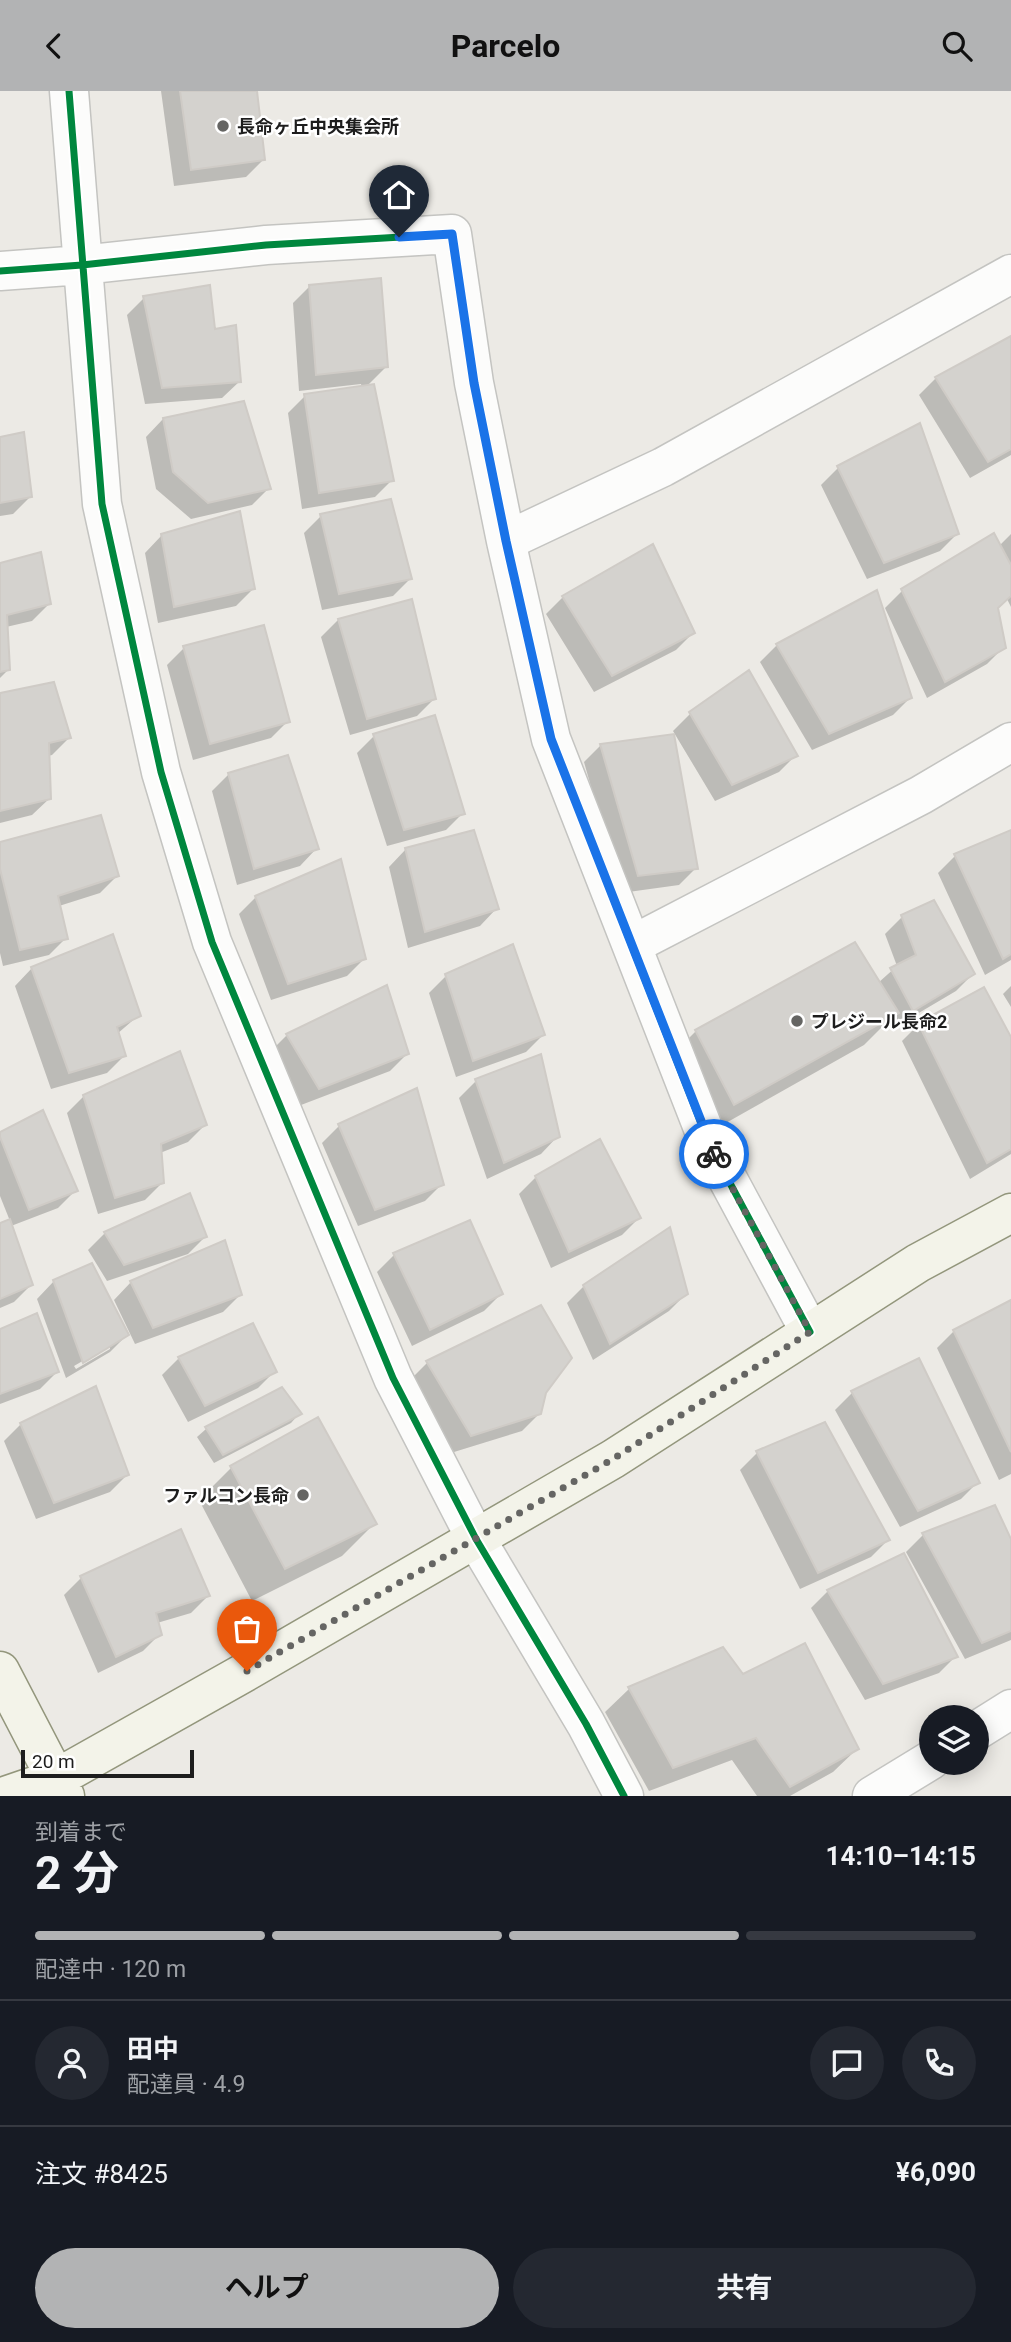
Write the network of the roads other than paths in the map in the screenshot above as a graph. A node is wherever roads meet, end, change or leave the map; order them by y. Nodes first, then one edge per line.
1 (69, 91) edge
2 (82, 265) junction
3 (0, 271) edge
4 (1011, 274) edge
5 (506, 541) junction
6 (1011, 742) edge
7 (632, 946) junction
8 (1011, 1213) edge
9 (810, 1332) junction
10 (476, 1539) junction
11 (0, 1671) edge
12 (919, 1767) edge
13 (60, 1787) edge
14 (5, 1796) edge
15 (624, 1796) edge
16 (872, 1796) edge

1 - 2 street
2 - 3 street
2 - 5 street
2 - 10 street
4 - 5 street
5 - 7 street
6 - 7 street
7 - 9 street
8 - 9 street
9 - 10 street
10 - 13 street
10 - 15 street
11 - 13 street
12 - 16 street
13 - 14 street

